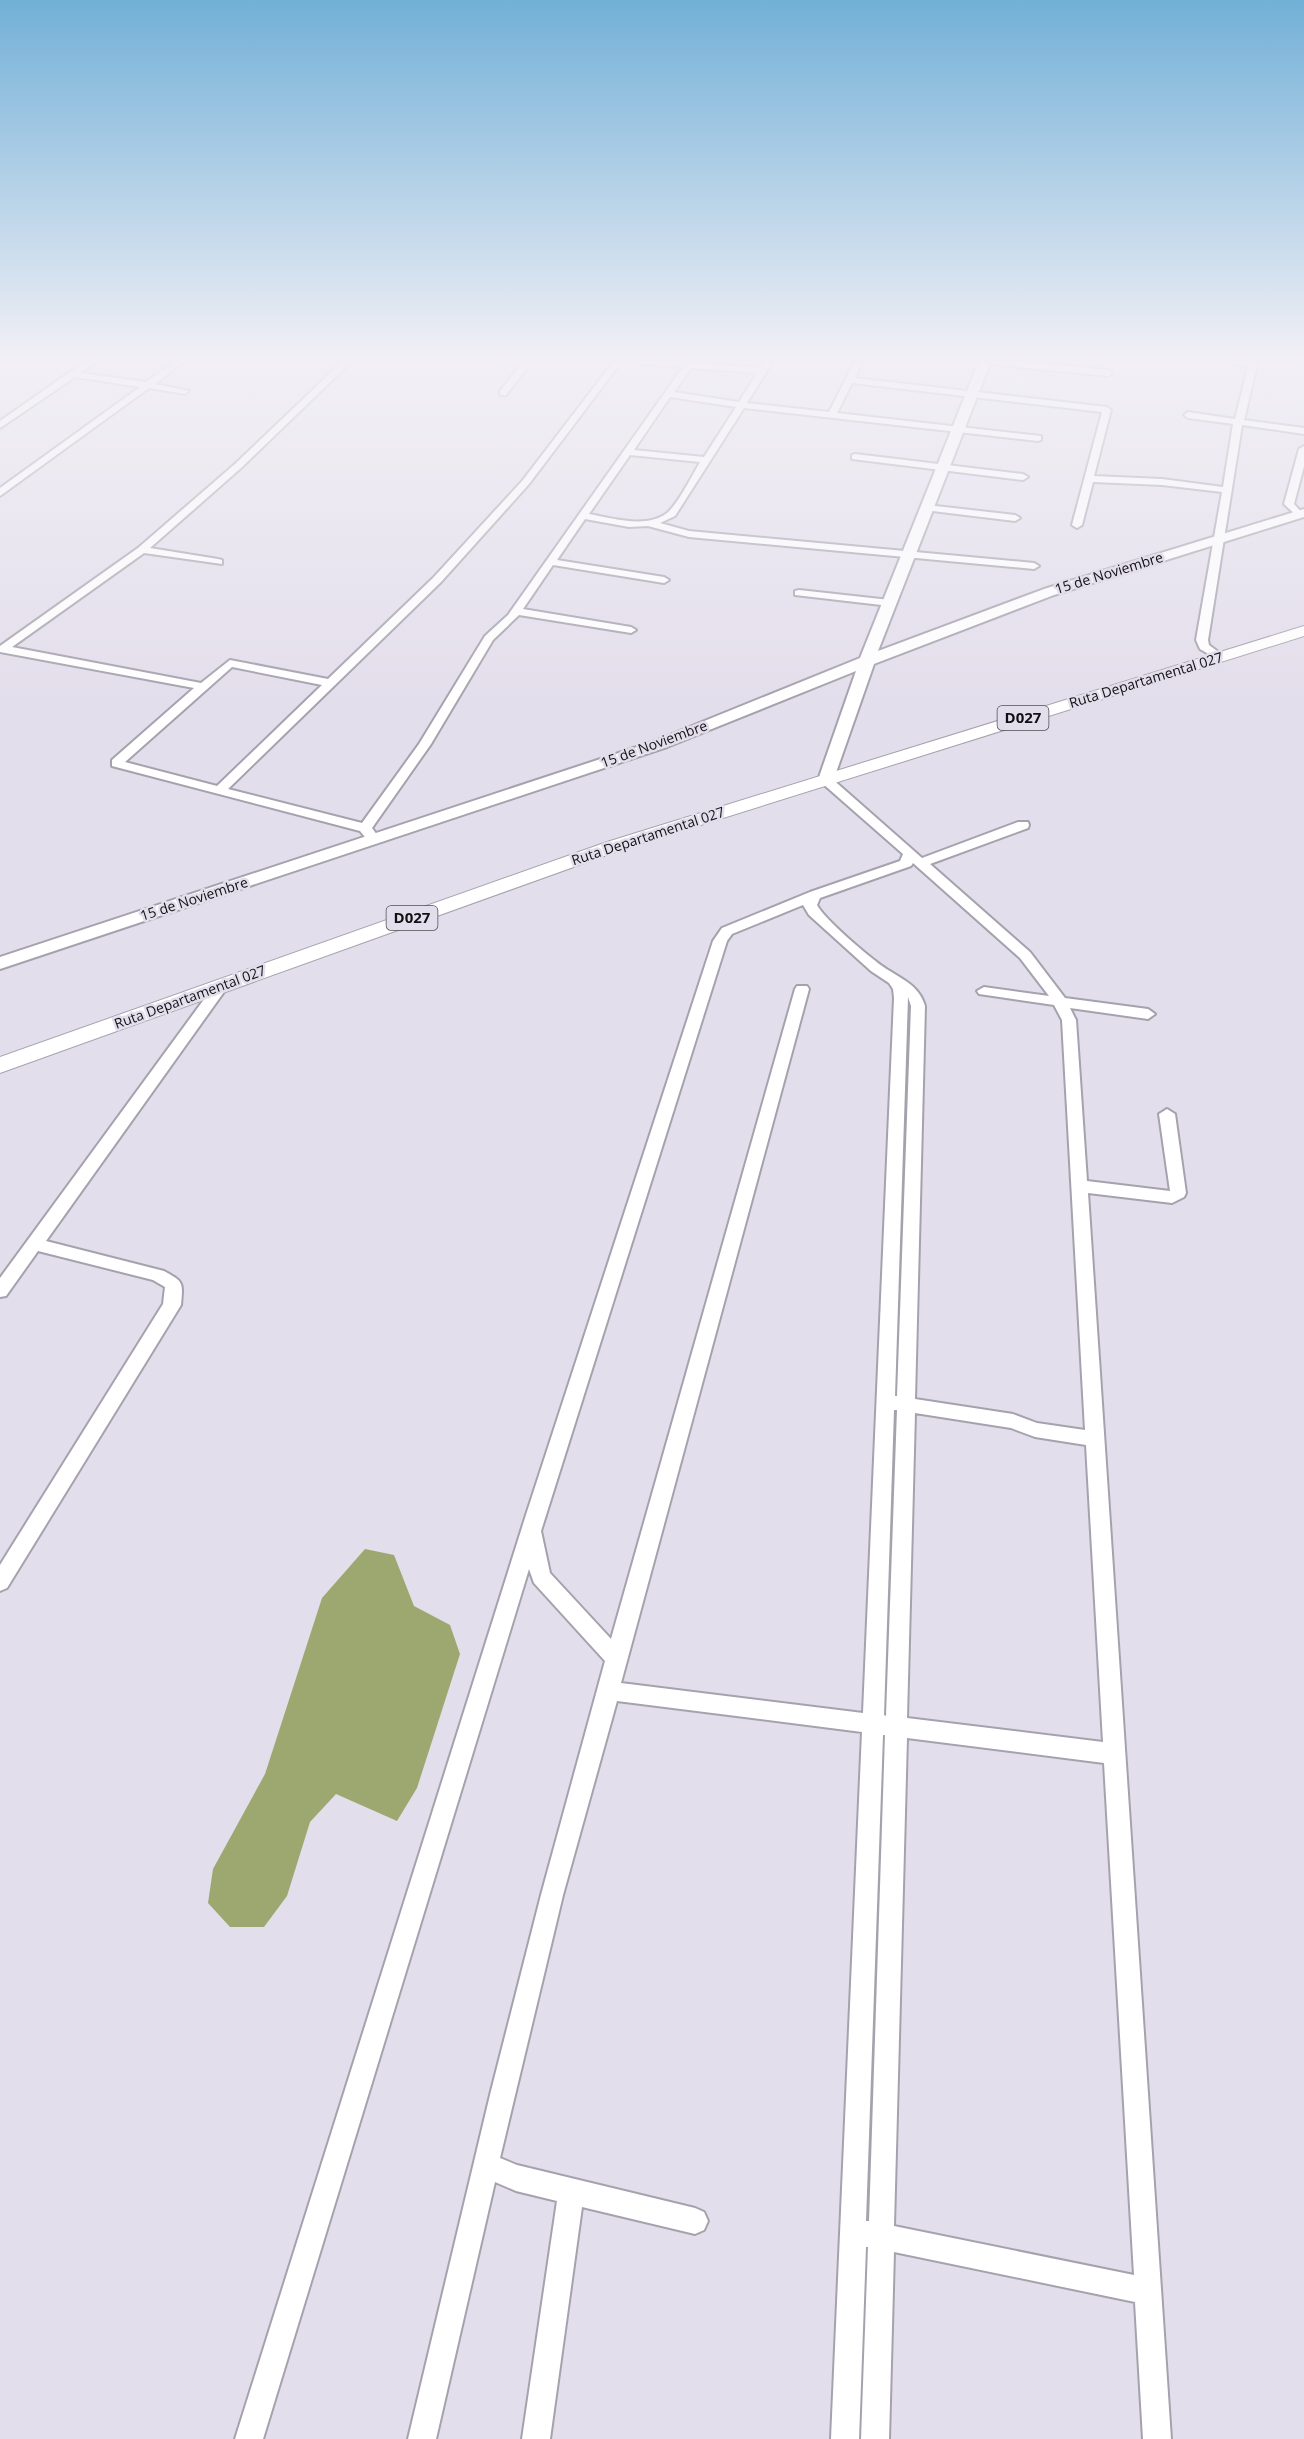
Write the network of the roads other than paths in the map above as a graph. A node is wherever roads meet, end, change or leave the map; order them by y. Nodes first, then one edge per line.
1 (23, 475) edge
2 (228, 475) edge
3 (532, 475) edge
4 (611, 475) edge
5 (697, 475) edge
6 (940, 475) edge
7 (1004, 475) edge
8 (1090, 475) edge
9 (1230, 475) edge
10 (1297, 475) edge
11 (1023, 477) dead end
12 (1089, 479) junction
13 (2, 490) edge
14 (1227, 490) junction
15 (927, 508) junction
16 (1302, 514) edge
17 (583, 516) junction
18 (1015, 518) dead end
19 (651, 524) junction
20 (1077, 525) dead end
21 (1218, 540) junction
22 (142, 550) junction
23 (910, 553) junction
24 (218, 562) dead end
25 (551, 562) junction
26 (1034, 566) dead end
27 (664, 580) dead end
28 (799, 593) dead end
29 (890, 603) junction
30 (516, 611) junction
31 (631, 630) dead end
32 (1304, 631) edge
33 (2, 650) edge
34 (1219, 657) junction
35 (867, 661) junction
36 (330, 683) junction
37 (205, 687) junction
38 (826, 780) junction
39 (219, 791) junction
40 (1023, 825) dead end
41 (370, 833) junction
42 (916, 858) junction
43 (815, 896) junction
44 (0, 963) edge
45 (221, 986) junction
46 (802, 989) dead end
47 (984, 991) dead end
48 (1062, 1003) junction
49 (1148, 1014) dead end
50 (0, 1065) edge
51 (1167, 1114) dead end
52 (1079, 1186) junction
53 (35, 1244) junction
54 (0, 1291) edge
55 (896, 1403) junction
56 (1095, 1439) junction
57 (535, 1518) junction
58 (0, 1582) edge
59 (616, 1659) junction
60 (609, 1691) junction
61 (885, 1726) junction
62 (1115, 1754) junction
63 (486, 2165) junction
64 (571, 2191) junction
65 (695, 2221) dead end
66 (854, 2231) junction
67 (881, 2237) junction
68 (1148, 2291) junction
69 (249, 2439) edge
70 (422, 2439) edge
71 (536, 2439) edge
72 (845, 2439) edge
73 (875, 2439) edge
74 (1157, 2439) edge

1 - 13 street
2 - 22 street
3 - 36 street
4 - 17 street
5 - 19 street
6 - 15 street
7 - 11 street
8 - 12 street
9 - 14 street
10 - 16 street
12 - 14 street
12 - 20 street
14 - 21 street
15 - 18 street
15 - 23 street
16 - 21 street, 15 de Noviembre
17 - 19 street
17 - 25 street
19 - 23 street
21 - 34 street
21 - 35 street, 15 de Noviembre
22 - 24 street
22 - 33 street
23 - 26 street
23 - 29 street
25 - 27 street
25 - 30 street
28 - 29 street
29 - 35 street
30 - 31 street
30 - 41 street
32 - 34 main road, Ruta Departamental 027 / D027
33 - 37 street
34 - 38 main road, Ruta Departamental 027 / D027
35 - 38 street
35 - 41 street, 15 de Noviembre
36 - 37 street
36 - 39 street
37 - 39 street
38 - 42 street
38 - 45 main road, Ruta Departamental 027 / D027
39 - 41 street
40 - 42 street
41 - 44 street, 15 de Noviembre
42 - 43 street
42 - 48 street
43 - 55 street
43 - 57 street
45 - 50 main road, Ruta Departamental 027 / D027
45 - 53 street
46 - 59 street
47 - 48 street
48 - 49 street
48 - 52 street
51 - 52 street
52 - 56 street
53 - 54 street
53 - 58 street
55 - 56 street
55 - 61 street
56 - 62 street
57 - 59 street
57 - 69 street
59 - 60 street
60 - 61 street
60 - 63 street
61 - 62 street
61 - 66 street
61 - 67 street
62 - 68 street
63 - 64 street
63 - 70 street
64 - 65 street
64 - 71 street
66 - 67 street
66 - 72 street
67 - 68 street
67 - 73 street
68 - 74 street

